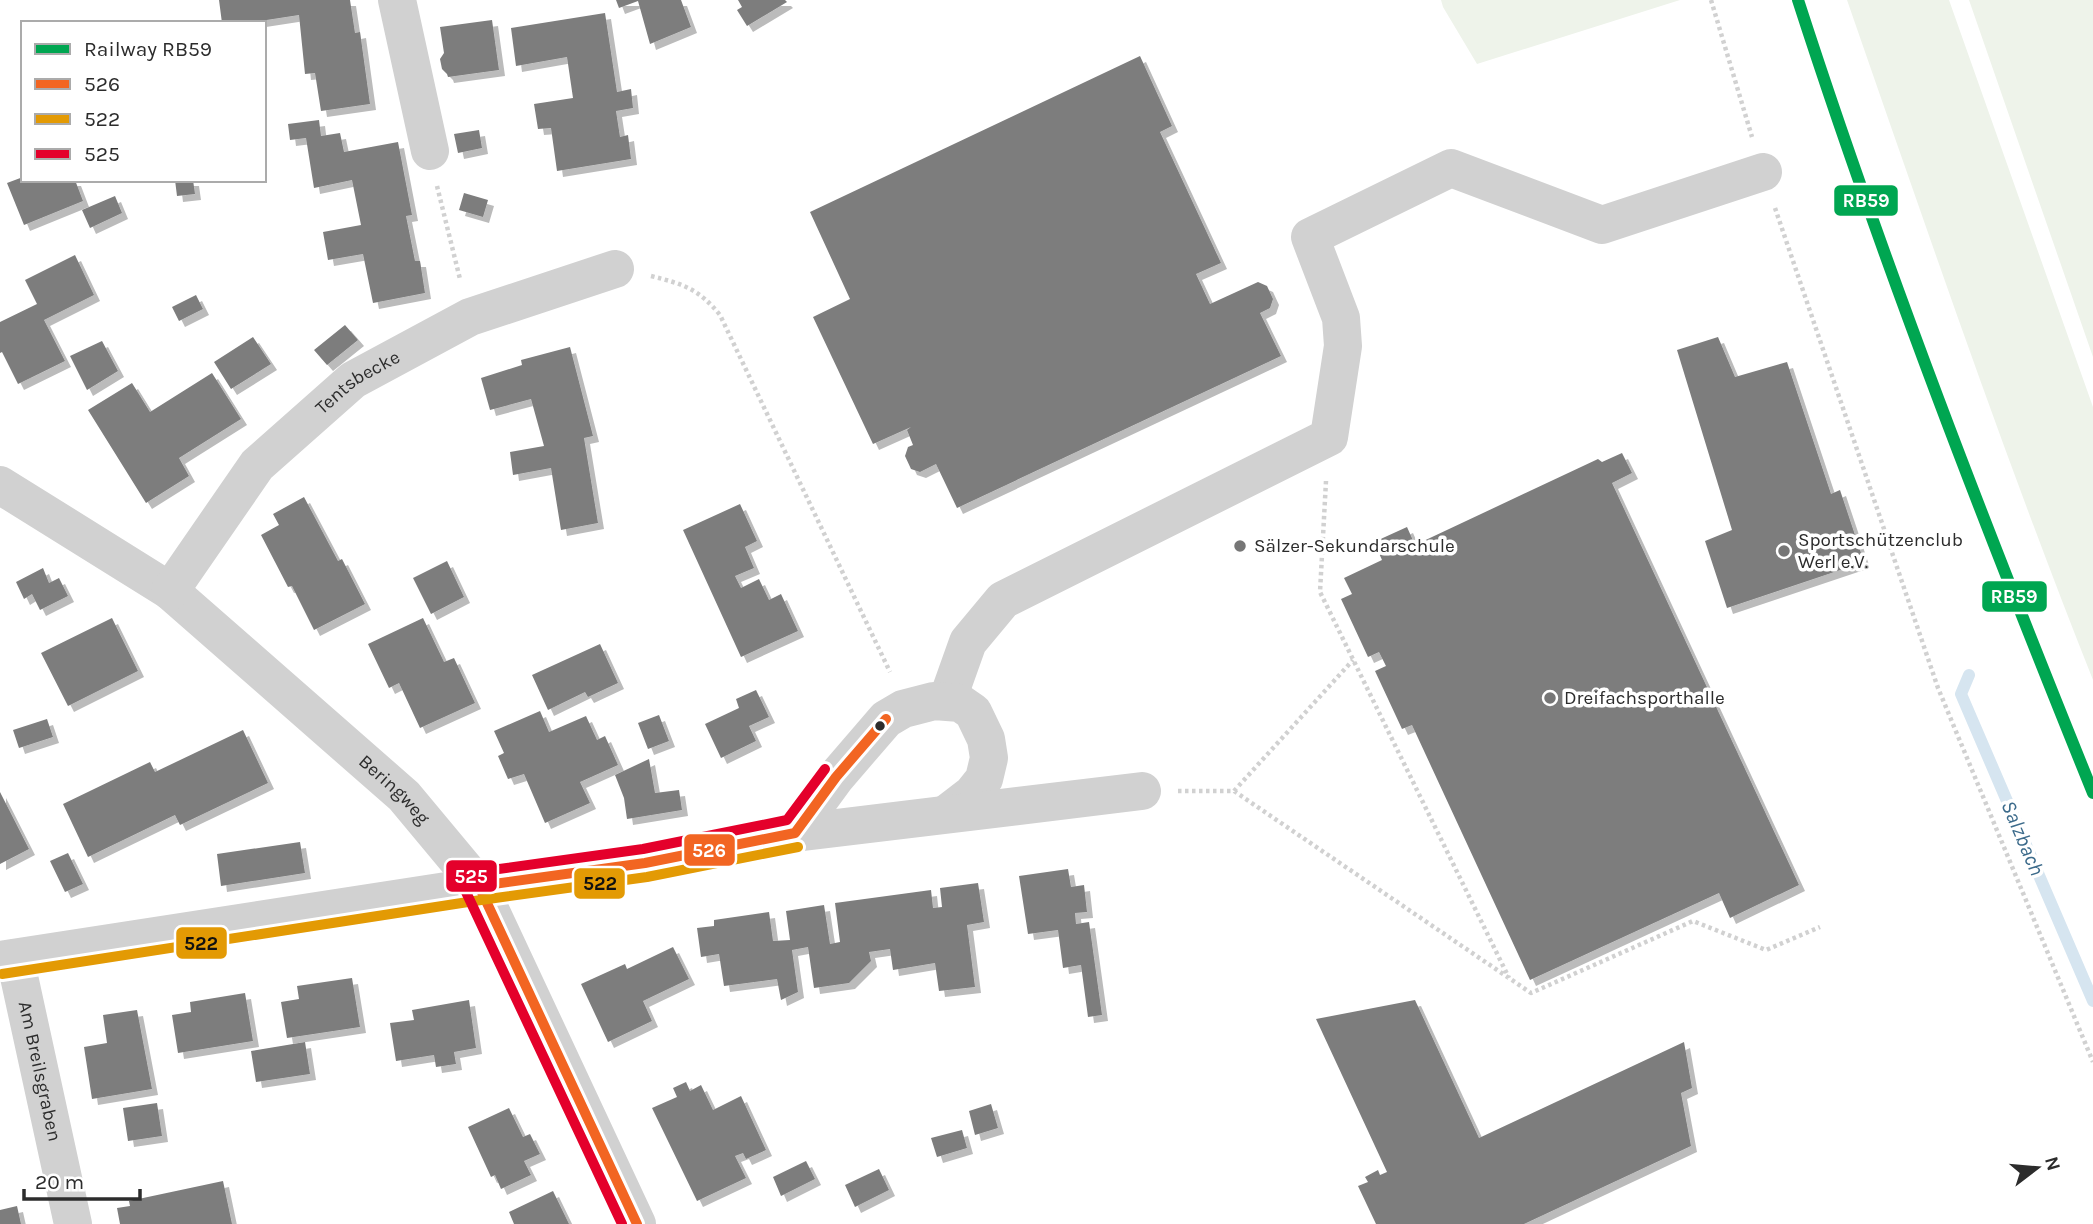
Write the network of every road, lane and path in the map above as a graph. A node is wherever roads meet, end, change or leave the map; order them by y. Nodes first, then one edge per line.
1 (397, 0) edge
2 (1711, 0) edge
3 (430, 151) joint
4 (1763, 172) junction
5 (615, 269) joint
6 (470, 317) junction
7 (1329, 437) junction
8 (0, 485) edge
9 (170, 591) junction
10 (1353, 660) junction
11 (947, 701) junction
12 (907, 708) junction
13 (1234, 790) junction
14 (1142, 791) joint
15 (946, 814) junction
16 (795, 833) junction
17 (480, 886) junction
18 (1820, 927) dead end
19 (8, 959) edge
20 (1510, 979) junction
21 (2093, 1062) edge
22 (73, 1224) edge
23 (637, 1224) edge

1 - 3 street
2 - 4 path
3 - 6 path
4 - 7 street
4 - 21 path
5 - 6 street, Tentsbecke
5 - 12 path
6 - 9 street, Tentsbecke
7 - 10 path
7 - 11 street
8 - 9 street, Beringweg
9 - 17 street, Beringweg
10 - 13 path
10 - 20 path
11 - 12 street
11 - 15 street
12 - 16 street
13 - 14 path
13 - 20 path
14 - 15 street
15 - 16 street
16 - 17 street
17 - 19 street
17 - 23 street, Beringweg
18 - 20 path
19 - 22 street, Am Breilsgraben

